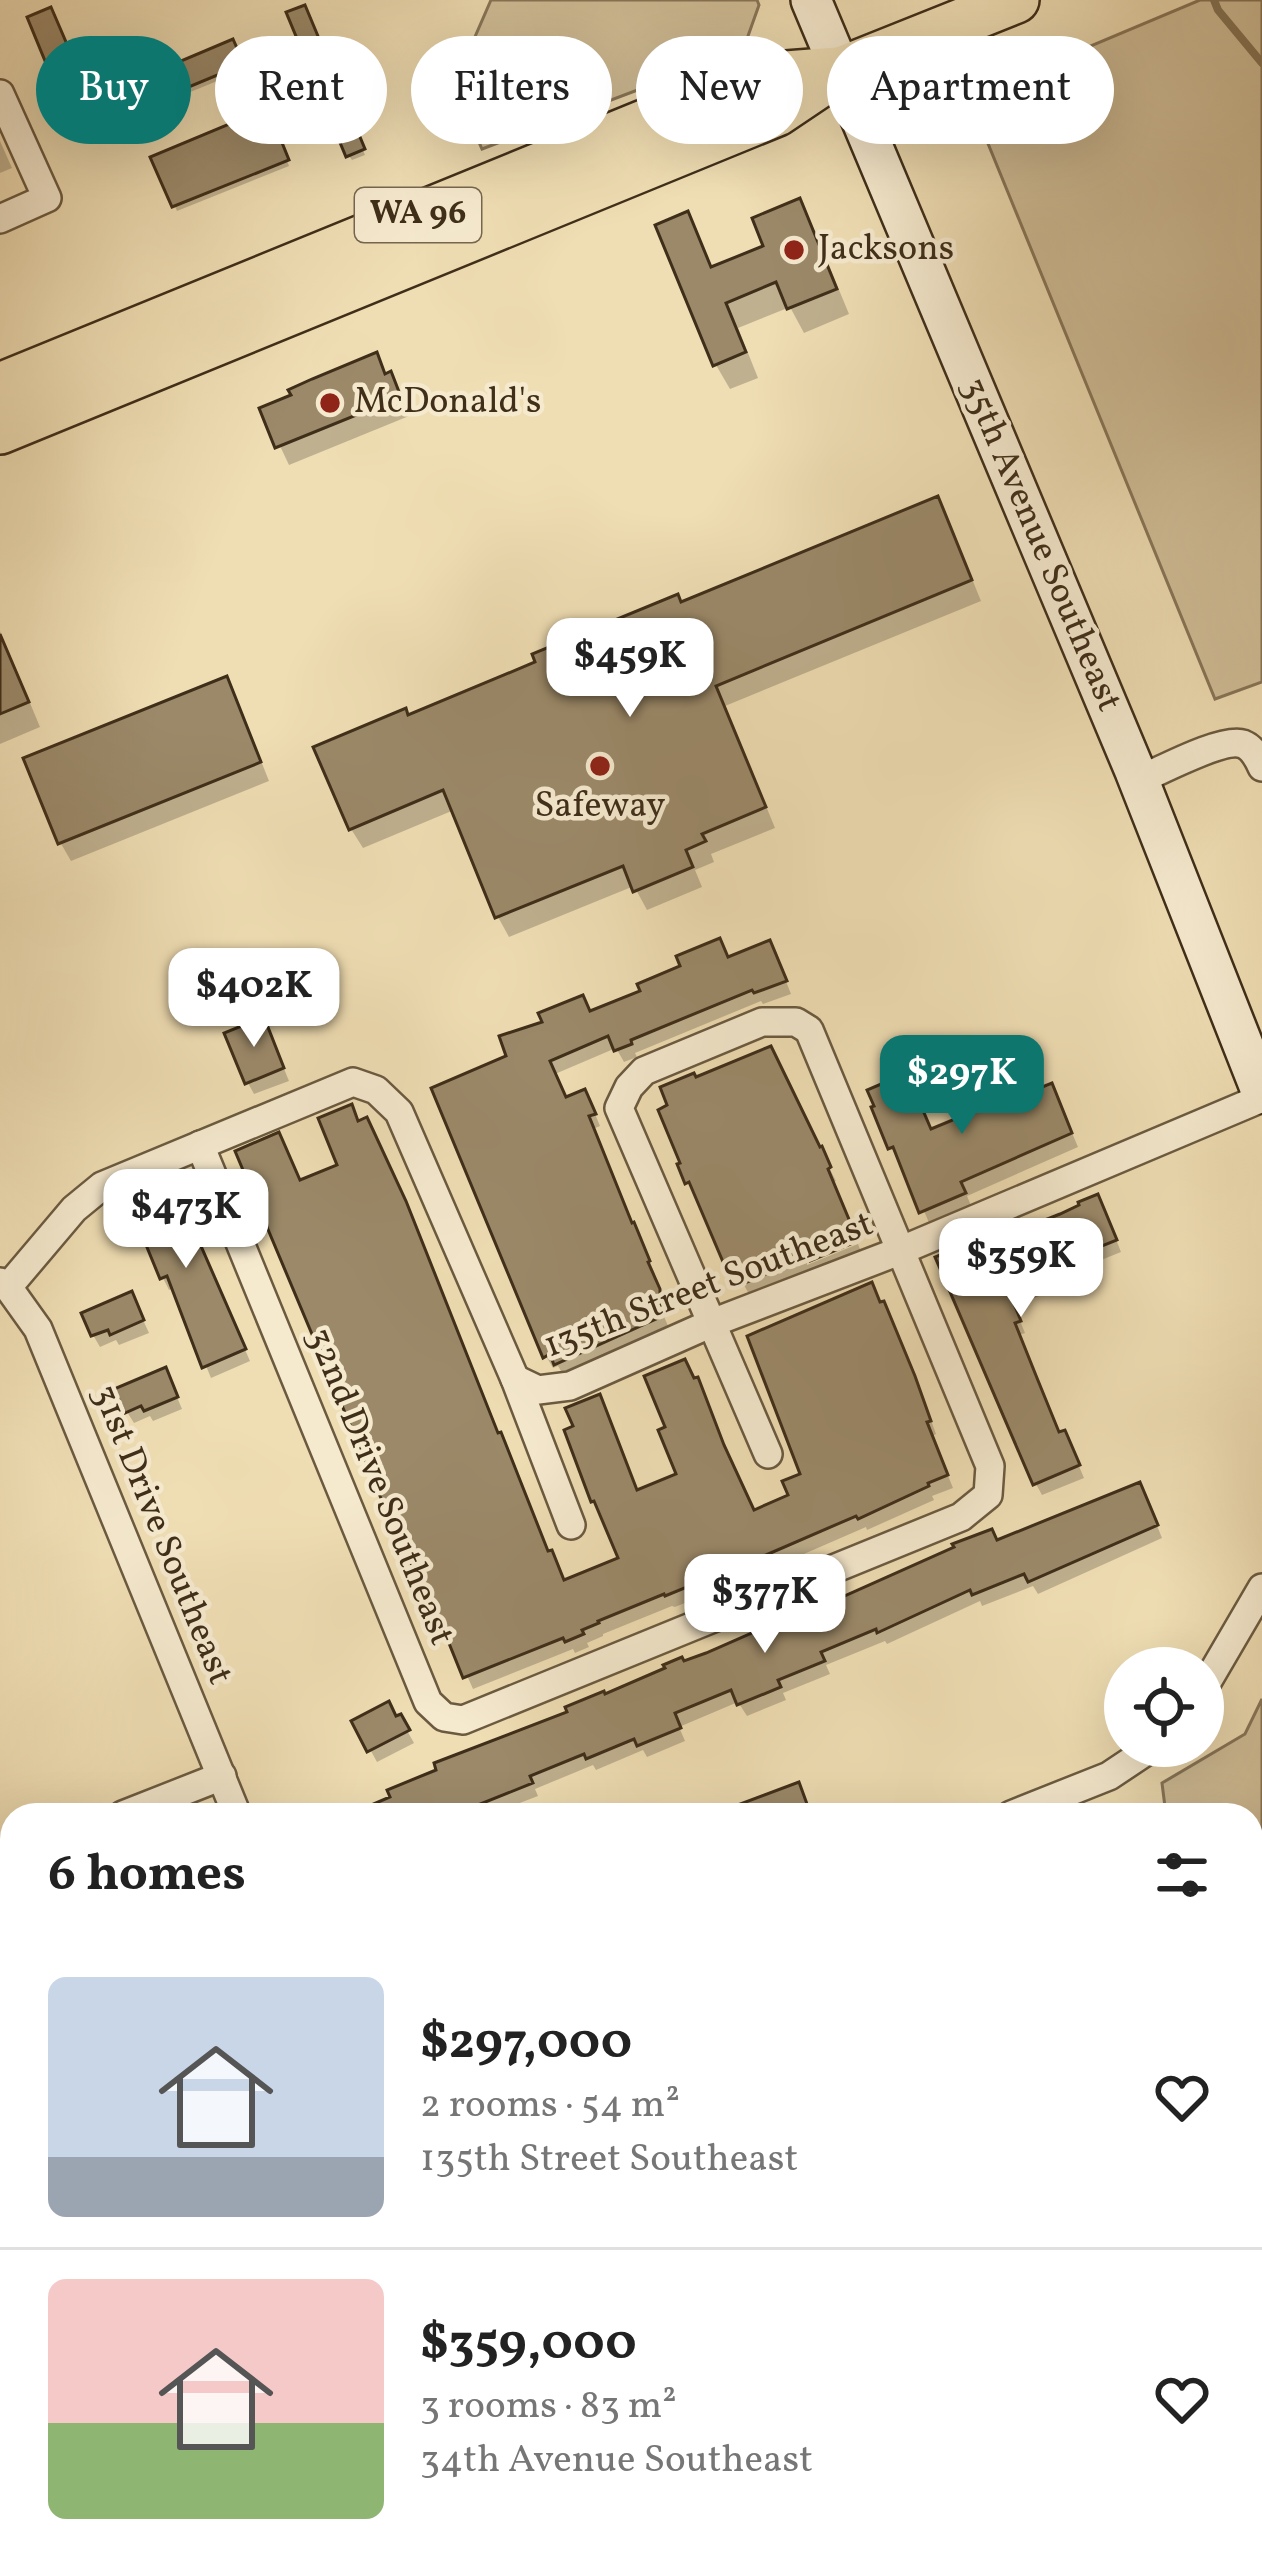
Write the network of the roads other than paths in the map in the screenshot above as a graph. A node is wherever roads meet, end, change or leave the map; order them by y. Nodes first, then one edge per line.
1 (812, 0) edge
2 (1016, 0) edge
3 (827, 36) edge
4 (926, 36) edge
5 (827, 71) edge
6 (827, 79) edge
7 (0, 94) edge
8 (872, 144) edge
9 (0, 219) edge
10 (355, 241) junction
11 (149, 325) junction
12 (145, 373) junction
13 (0, 386) edge
14 (0, 409) edge
15 (0, 431) edge
16 (1262, 767) edge
17 (1139, 780) junction
18 (1261, 1087) edge
19 (200, 1145) junction
20 (902, 1250) junction
21 (4, 1285) edge
22 (712, 1323) junction
23 (514, 1378) junction
24 (769, 1454) dead end
25 (571, 1525) dead end
26 (1262, 1588) edge
27 (1224, 1653) edge
28 (1122, 1767) edge
29 (222, 1776) junction
30 (153, 1803) edge
31 (232, 1803) edge
32 (1041, 1803) edge

1 - 3 street, 35th Avenue Southeast
2 - 4 main road, WA 96
5 - 10 main road, WA 96
6 - 12 main road, WA 96
7 - 9 street
8 - 17 street, 35th Avenue Southeast
10 - 11 main road, WA 96
10 - 12 main road
11 - 13 main road, WA 96
11 - 14 main road
12 - 15 main road, WA 96
16 - 17 street
17 - 18 street, 35th Avenue Southeast
18 - 20 street, 135th Street Southeast
19 - 20 street, 32nd Drive Southeast
19 - 21 street
19 - 23 street
20 - 22 street, 135th Street Southeast
20 - 22 street
21 - 29 street, 31st Drive Southeast
22 - 23 street, 135th Street Southeast
22 - 24 street
23 - 25 street
26 - 27 street
28 - 32 street
29 - 30 street
29 - 31 street, 31st Drive Southeast

